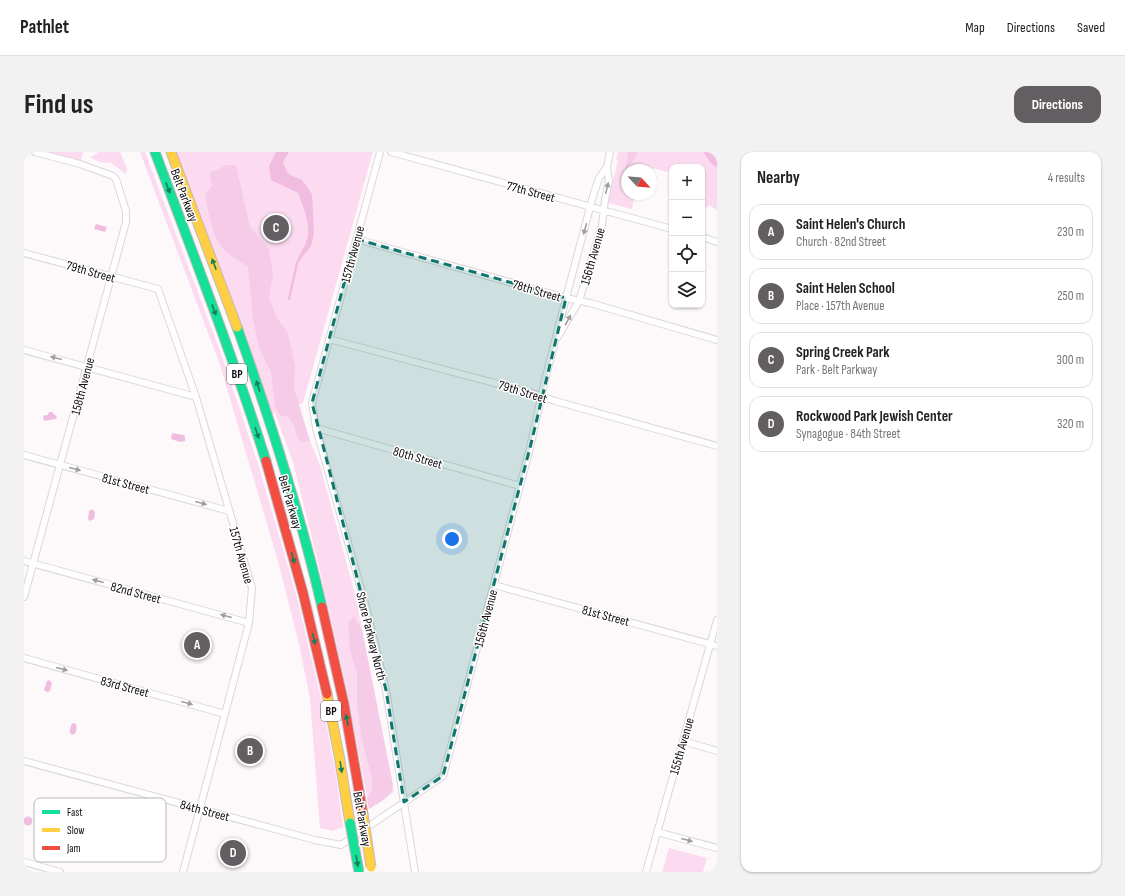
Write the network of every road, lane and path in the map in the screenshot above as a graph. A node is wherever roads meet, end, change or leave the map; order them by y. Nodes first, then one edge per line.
1 (35, 152) edge
2 (154, 152) edge
3 (171, 152) edge
4 (380, 152) edge
5 (391, 152) edge
6 (610, 152) edge
7 (606, 167) junction
8 (591, 207) junction
9 (604, 210) junction
10 (669, 228) edge
11 (705, 238) edge
12 (356, 239) junction
13 (717, 242) edge
14 (24, 252) edge
15 (111, 277) junction
16 (158, 289) joint
17 (566, 298) junction
18 (579, 301) junction
19 (329, 339) junction
20 (556, 340) junction
21 (717, 340) edge
22 (24, 350) edge
23 (87, 367) junction
24 (542, 396) junction
25 (196, 397) junction
26 (312, 403) joint
27 (316, 428) junction
28 (717, 446) edge
29 (24, 455) edge
30 (60, 465) junction
31 (520, 486) junction
32 (228, 511) junction
33 (24, 561) edge
34 (33, 563) junction
35 (494, 585) junction
36 (24, 597) edge
37 (717, 620) edge
38 (249, 623) junction
39 (714, 645) edge
40 (24, 658) edge
41 (226, 714) junction
42 (683, 741) junction
43 (717, 751) edge
44 (24, 761) edge
45 (160, 798) edge
46 (166, 800) edge
47 (404, 802) junction
48 (200, 809) junction
49 (657, 832) junction
50 (341, 845) joint
51 (717, 848) edge
52 (24, 862) edge
53 (372, 870) edge
54 (60, 872) edge
55 (183, 872) edge
56 (359, 872) edge
57 (415, 872) edge
58 (646, 872) edge

1 - 15 street, 158th Avenue
2 -> 56 highway, Belt Parkway / BP, bridge
53 -> 3 highway, Belt Parkway / BP, bridge
4 - 12 street, 157th Avenue
5 - 8 street, 77th Street
6 - 7 street, 156th Avenue
7 - 8 street, 156th Avenue
9 -> 7 street, 156th Avenue
8 - 9 street, 77th Street
8 -> 17 street, 156th Avenue
9 - 10 street, 77th Street
9 - 18 street, 156th Avenue
11 - 13 street
12 - 17 street, 78th Street
12 - 19 street, 157th Avenue
14 - 15 street, 79th Street
15 - 16 street, 79th Street
15 - 23 street, 158th Avenue
16 - 25 street, 157th Avenue
17 - 18 street, 78th Street
17 - 20 street, 156th Avenue
20 -> 18 street, 156th Avenue
18 - 21 street, 78th Street
19 - 24 street, 79th Street
19 - 26 street, 157th Avenue
20 - 24 street, 156th Avenue
23 -> 22 street
23 - 25 street
23 - 30 street, 158th Avenue
24 - 28 street, 79th Street
24 - 31 street, 156th Avenue
25 - 32 street, 157th Avenue
26 - 27 street, Shore Parkway North
27 - 31 street, 80th Street
27 - 47 street, Shore Parkway North
29 - 30 street, 81st Street
30 -> 32 street, 81st Street
30 - 34 street, 158th Avenue
31 - 35 street, 156th Avenue
32 - 38 street, 157th Avenue
33 - 34 street, 82nd Street
34 - 36 street, 158th Avenue
38 -> 34 street, 82nd Street
35 - 39 street, 81st Street
35 - 47 street, 156th Avenue
37 - 39 street, 155th Avenue
38 - 41 street, 157th Avenue
39 - 42 street, 155th Avenue
40 -> 41 street, 83rd Street
41 - 48 street, 157th Avenue
42 - 43 street
42 - 49 street, 155th Avenue
44 - 45 street, 84th Street
46 - 48 street, 84th Street
47 - 50 street, 156th Avenue
47 - 57 street, Shore Parkway North
48 - 50 street, 84th Street
48 - 55 street, 157th Avenue
49 -> 51 street
49 - 58 street, 155th Avenue
52 - 54 street

